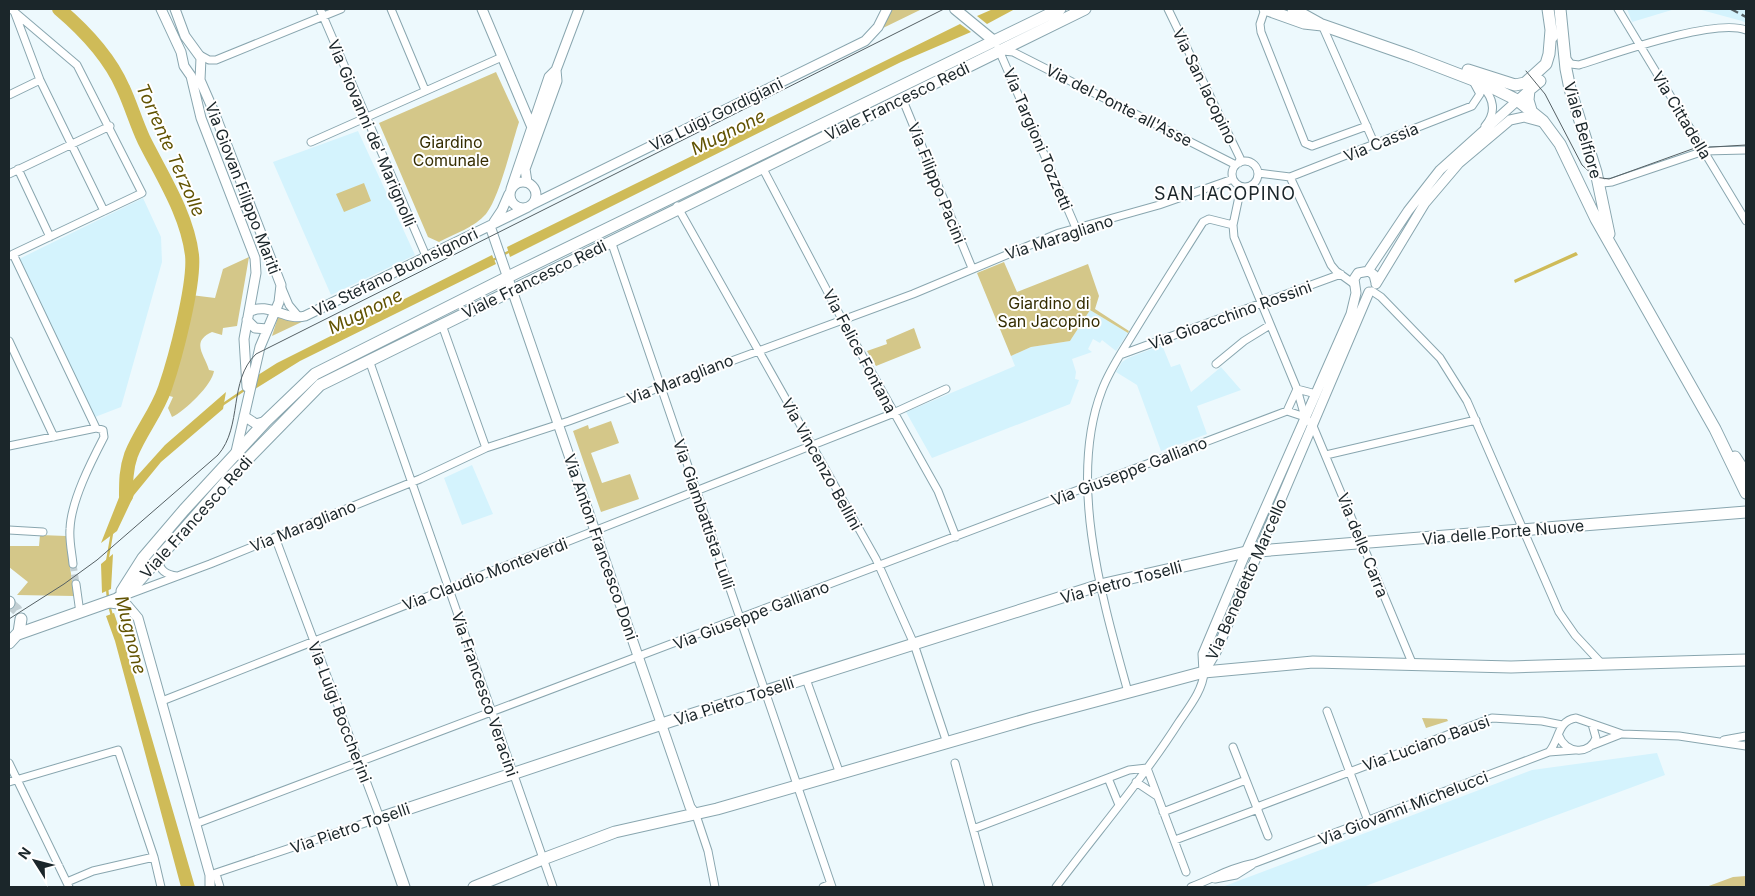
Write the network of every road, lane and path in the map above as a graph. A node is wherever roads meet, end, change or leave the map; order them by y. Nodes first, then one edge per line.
1 (161, 9) edge
2 (175, 9) edge
3 (320, 9) edge
4 (341, 9) edge
5 (391, 9) edge
6 (482, 9) edge
7 (579, 9) edge
8 (887, 9) edge
9 (1060, 9) edge
10 (1085, 9) edge
11 (1168, 9) edge
12 (1265, 9) edge
13 (1294, 9) edge
14 (1548, 9) edge
15 (1560, 9) edge
16 (1618, 9) edge
17 (12, 10) edge
18 (959, 12) edge
19 (323, 17) junction
20 (12, 21) edge
21 (1322, 25) junction
22 (1746, 30) edge
23 (1640, 45) junction
24 (997, 46) junction
25 (197, 53) junction
26 (1564, 53) junction
27 (502, 56) junction
28 (1411, 56) junction
29 (184, 64) junction
30 (200, 65) junction
31 (556, 70) junction
32 (40, 80) junction
33 (1474, 80) junction
34 (1526, 87) junction
35 (425, 90) junction
36 (9, 93) edge
37 (902, 98) junction
38 (1517, 100) junction
39 (1531, 110) junction
40 (365, 117) junction
41 (531, 125) junction
42 (110, 126) junction
43 (1367, 126) junction
44 (1550, 128) junction
45 (1475, 137) junction
46 (311, 142) dead end
47 (72, 144) junction
48 (1375, 144) junction
49 (1746, 150) edge
50 (1704, 151) junction
51 (1237, 164) junction
52 (762, 167) junction
53 (18, 169) junction
54 (9, 173) edge
55 (1258, 173) junction
56 (1290, 177) junction
57 (1233, 179) junction
58 (1598, 179) junction
59 (527, 182) junction
60 (1241, 187) junction
61 (510, 191) junction
62 (675, 202) junction
63 (530, 205) junction
64 (104, 211) junction
65 (1746, 221) edge
66 (1234, 225) junction
67 (490, 226) junction
68 (1076, 228) junction
69 (50, 237) junction
70 (611, 241) junction
71 (1615, 250) junction
72 (11, 255) edge
73 (426, 256) junction
74 (972, 268) junction
75 (1368, 271) junction
76 (1341, 274) junction
77 (509, 277) junction
78 (281, 285) junction
79 (1355, 286) junction
80 (512, 289) junction
81 (1372, 289) junction
82 (1262, 304) junction
83 (275, 311) junction
84 (248, 316) junction
85 (300, 317) junction
86 (842, 319) junction
87 (442, 325) junction
88 (1270, 325) junction
89 (267, 329) junction
90 (9, 341) edge
91 (758, 350) junction
92 (1120, 355) junction
93 (369, 360) junction
94 (1216, 364) dead end
95 (250, 373) junction
96 (661, 386) junction
97 (1297, 388) junction
98 (946, 389) dead end
99 (1316, 394) junction
100 (1287, 411) junction
101 (894, 413) junction
102 (244, 416) junction
103 (1305, 417) junction
104 (1476, 420) junction
105 (266, 421) junction
106 (560, 424) junction
107 (1313, 426) junction
108 (99, 429) junction
109 (1715, 429) junction
110 (54, 437) junction
111 (811, 445) junction
112 (9, 446) edge
113 (486, 448) junction
114 (235, 454) junction
115 (1326, 455) junction
116 (1746, 474) edge
117 (231, 476) junction
118 (413, 482) junction
119 (1088, 486) junction
120 (696, 490) junction
121 (1746, 493) edge
122 (1746, 512) edge
123 (9, 530) edge
124 (596, 531) junction
125 (1523, 531) junction
126 (43, 532) dead end
127 (275, 537) junction
128 (956, 537) junction
129 (1362, 544) junction
130 (1259, 551) junction
131 (1246, 552) junction
132 (159, 557) junction
133 (74, 564) tunnel mouth
134 (880, 566) junction
135 (177, 576) junction
136 (76, 584) tunnel mouth
137 (1100, 585) junction
138 (448, 589) junction
139 (116, 600) junction
140 (80, 612) junction
141 (740, 619) junction
142 (42, 625) junction
143 (18, 634) junction
144 (313, 642) junction
145 (9, 643) edge
146 (914, 644) junction
147 (638, 658) junction
148 (1746, 660) edge
149 (1601, 663) junction
150 (1414, 665) junction
151 (1204, 672) junction
152 (806, 679) junction
153 (765, 691) junction
154 (1128, 692) junction
155 (162, 701) junction
156 (1327, 711) dead end
157 (492, 713) junction
158 (662, 724) junction
159 (1591, 724) junction
160 (1562, 725) junction
161 (1622, 734) junction
162 (1559, 735) junction
163 (1746, 736) edge
164 (1721, 740) junction
165 (947, 743) junction
166 (1593, 744) junction
167 (1746, 746) edge
168 (1234, 747) dead end
169 (1575, 750) junction
170 (1550, 752) junction
171 (9, 763) edge
172 (955, 763) dead end
173 (359, 764) junction
174 (1147, 768) junction
175 (1349, 771) junction
176 (512, 773) junction
177 (840, 774) junction
178 (1108, 778) junction
179 (17, 779) junction
180 (1246, 780) junction
181 (9, 782) edge
182 (1136, 782) junction
183 (797, 787) junction
184 (1157, 796) junction
185 (1119, 805) junction
186 (1257, 808) junction
187 (1163, 812) junction
188 (696, 815) junction
189 (380, 818) junction
190 (1368, 821) junction
191 (195, 824) junction
192 (973, 829) junction
193 (1268, 836) dead end
194 (1174, 840) junction
195 (154, 858) junction
196 (542, 858) junction
197 (1069, 869) junction
198 (1186, 872) dead end
199 (213, 874) junction
200 (68, 885) edge
201 (831, 886) edge
202 (161, 887) edge
203 (210, 887) edge
204 (220, 887) edge
205 (404, 887) edge
206 (474, 887) edge
207 (554, 887) edge
208 (715, 887) edge
209 (823, 887) edge
210 (989, 887) edge
211 (1050, 887) edge
212 (1056, 887) edge
213 (1191, 887) edge

1 - 29 street, Via Giovan Filippo Mariti
2 - 25 street, Via Giovan Filippo Mariti
3 - 19 street, Via Giovanni de' Marignolli
4 - 19 street
5 - 35 street
6 - 27 street
7 - 31 street
8 - 63 street, Via Luigi Gordigiani
9 - 24 main road, Viale Francesco Redi
10 - 24 main road, Viale Francesco Redi
11 - 51 street, Via San Iacopino
12 - 21 main road
12 - 43 street
13 - 21 main road
14 - 34 main road, Viale Belfiore
15 - 26 main road, Viale Belfiore
16 - 23 street, Via Cittadella
17 - 20 street
17 - 42 street
18 - 24 main road
19 - 25 street
19 - 40 street, Via Giovanni de' Marignolli
20 - 32 street
21 - 28 main road
21 - 43 street
22 - 23 street
23 - 26 street
23 - 50 street, Via Cittadella
24 - 37 main road, Viale Francesco Redi
24 - 51 street, Via del Ponte all'Asse
24 - 62 main road, Viale Francesco Redi
24 - 68 street, Via Targioni Tozzetti
25 - 29 street
25 - 30 street, Via Giovan Filippo Mariti
26 - 58 main road, Viale Belfiore
27 - 35 street
27 - 41 street
28 - 33 main road
28 - 34 main road
29 - 30 street
29 - 84 street, Via Giovan Filippo Mariti
30 - 78 street, Via Giovan Filippo Mariti
31 - 41 street, Via Stefano Buonsignori
31 - 59 street
32 - 36 street
32 - 47 street
33 - 38 main road
33 - 45 street
33 - 48 street, Via Cassia
34 - 38 street, Viale Belfiore
34 - 39 main road
35 - 40 street
37 - 52 main road, Viale Francesco Redi
37 - 74 street, Via Filippo Pacini
38 - 39 main road, Viale Belfiore
38 - 45 street
39 - 44 main road, Viale Belfiore
40 - 46 street
40 - 73 street, Via Giovanni de' Marignolli
41 - 61 street, Via Stefano Buonsignori
42 - 47 street
42 - 64 street
43 - 48 street
44 - 71 main road, Viale Belfiore
44 - 81 street, Via Benedetto Marcello
45 - 75 street
47 - 53 street
47 - 64 street
48 - 56 street, Via Cassia
49 - 50 street
50 - 58 street
50 - 65 street, Via Cittadella
51 - 55 street
51 - 57 street
52 - 62 main road, Viale Francesco Redi
52 - 86 street, Via Felice Fontana
53 - 54 street
53 - 69 street
55 - 56 street
55 - 60 street
56 - 76 street
57 - 60 street
57 - 68 street, Via Maragliano
58 - 71 main road, Viale Belfiore
59 - 61 street
59 - 63 street
60 - 66 street
61 - 63 street
61 - 67 street, Via Stefano Buonsignori
62 - 70 main road, Viale Francesco Redi
62 - 77 main road, Viale Francesco Redi
62 - 91 street, Via Vincenzo Bellini
63 - 67 street, Via Stefano Buonsignori
64 - 69 street
66 - 82 street
66 - 92 street
67 - 73 street, Via Stefano Buonsignori
67 - 77 street, Via Anton Francesco Doni
68 - 74 street, Via Maragliano
69 - 72 street
70 - 80 main road, Viale Francesco Redi
70 - 96 street, Via Giambattista Lulli
71 - 109 main road, Viale Belfiore
72 - 108 street
73 - 85 street, Via Stefano Buonsignori
74 - 86 street, Via Maragliano
75 - 79 street
75 - 81 street
76 - 79 street
76 - 82 street, Via Gioacchino Rossini
77 - 80 street, Via Anton Francesco Doni
77 - 105 main road, Viale Francesco Redi
78 - 83 street, Via Giovan Filippo Mariti
78 - 85 street, Via Stefano Buonsignori
79 - 81 street
79 - 99 street, Via Benedetto Marcello
80 - 87 main road, Viale Francesco Redi
80 - 106 street, Via Anton Francesco Doni
81 - 104 street
81 - 107 street, Via Benedetto Marcello
82 - 88 street
82 - 92 street, Via Gioacchino Rossini
83 - 84 street
83 - 85 street, Via Stefano Buonsignori
83 - 89 street, Via Giovan Filippo Mariti
84 - 89 street
84 - 95 street, Via Giovan Filippo Mariti
86 - 91 street, Via Maragliano
86 - 101 street, Via Felice Fontana
87 - 93 main road, Viale Francesco Redi
87 - 113 street
88 - 94 street
88 - 97 street
89 - 95 street, Via Giovan Filippo Mariti
90 - 110 street
91 - 96 street, Via Maragliano
91 - 111 street, Via Vincenzo Bellini
92 - 119 street
93 - 117 main road, Viale Francesco Redi
93 - 118 street, Via Francesco Veracini
95 - 102 street, Via Giovan Filippo Mariti
96 - 106 street, Via Maragliano
96 - 120 street, Via Giambattista Lulli
97 - 99 street
97 - 100 street
97 - 103 street
98 - 101 street, Via Claudio Monteverdi
99 - 103 street, Via Benedetto Marcello
100 - 103 street
100 - 119 street, Via Giuseppe Galliano
101 - 111 street, Via Claudio Monteverdi
101 - 128 street, Via Felice Fontana
102 - 105 street
102 - 114 street, Via Giovan Filippo Mariti
103 - 107 street
103 - 131 street, Via Benedetto Marcello
104 - 115 street
104 - 125 street
105 - 114 main road, Viale Francesco Redi
106 - 113 street, Via Maragliano
106 - 124 street, Via Anton Francesco Doni
107 - 115 street, Via delle Carra
107 - 130 street, Via Benedetto Marcello
108 - 110 street
108 - 133 street
109 - 116 main road, Viale Belfiore
109 - 121 main road, Viale Belfiore
110 - 112 street
111 - 120 street, Via Claudio Monteverdi
111 - 134 street, Via Vincenzo Bellini
113 - 118 street, Via Maragliano
114 - 117 street, Via Giovan Filippo Mariti
114 - 139 main road, Viale Francesco Redi
115 - 129 street, Via delle Carra
117 - 132 main road, Viale Francesco Redi
118 - 127 street, Via Maragliano
118 - 138 street, Via Francesco Veracini
119 - 128 street, Via Giuseppe Galliano
119 - 137 street
120 - 124 street, Via Claudio Monteverdi
120 - 141 street, Via Giambattista Lulli
122 - 125 main road, Via delle Porte Nuove
123 - 126 street
124 - 138 street, Via Claudio Monteverdi
124 - 147 street, Via Anton Francesco Doni
125 - 129 main road, Via delle Porte Nuove
125 - 149 street
127 - 135 street, Via Maragliano
127 - 144 street, Via Luigi Boccherini
128 - 134 street, Via Giuseppe Galliano
129 - 130 main road, Via delle Porte Nuove
129 - 150 street, Via delle Carra
130 - 131 main road, Via Pietro Toselli
130 - 151 street, Via Benedetto Marcello
131 - 137 main road, Via Pietro Toselli
131 - 151 street, Via Benedetto Marcello
132 - 135 street
132 - 139 main road, Viale Francesco Redi
134 - 141 street, Via Giuseppe Galliano
134 - 146 street, Via Vincenzo Bellini
135 - 139 street, Via Maragliano
136 - 140 street
137 - 146 main road, Via Pietro Toselli
137 - 154 street
138 - 144 street, Via Claudio Monteverdi
138 - 157 street, Via Francesco Veracini
139 - 140 main road
139 - 155 street
140 - 142 main road
141 - 147 street, Via Giuseppe Galliano
141 - 153 street, Via Giambattista Lulli
142 - 143 main road
142 - 143 main road
143 - 145 main road
144 - 155 street, Via Claudio Monteverdi
144 - 173 street, Via Luigi Boccherini
146 - 152 main road, Via Pietro Toselli
146 - 165 street, Via Vincenzo Bellini
147 - 157 street, Via Giuseppe Galliano
147 - 158 street, Via Anton Francesco Doni
148 - 149 main road
149 - 150 main road
150 - 151 main road
151 - 154 main road
151 - 174 street
152 - 153 main road, Via Pietro Toselli
152 - 177 street
153 - 158 main road, Via Pietro Toselli
153 - 183 street, Via Giambattista Lulli
154 - 165 main road
155 - 191 street
156 - 175 street, Via Luciano Bausi
157 - 173 street, Via Giuseppe Galliano
157 - 176 street, Via Francesco Veracini
158 - 176 main road, Via Pietro Toselli
158 - 188 street, Via Anton Francesco Doni
159 - 160 street
159 - 161 street
159 - 166 street
160 - 162 street
160 - 175 street, Via Luciano Bausi
161 - 164 street
161 - 166 street
162 - 169 street
162 - 170 street
163 - 164 street
164 - 167 street
165 - 177 main road
166 - 169 street
168 - 180 street
169 - 170 street, Via Giovanni Michelucci
170 - 190 street, Via Giovanni Michelucci
171 - 179 street
172 - 192 street
173 - 189 street, Via Luigi Boccherini
173 - 191 street, Via Giuseppe Galliano
174 - 178 street
174 - 182 street
174 - 184 street
175 - 186 street, Via Luciano Bausi
175 - 190 street, Via Luciano Bausi
176 - 189 main road, Via Pietro Toselli
176 - 196 street, Via Francesco Veracini
177 - 183 main road
178 - 185 street
178 - 192 street
179 - 181 street
179 - 195 street
179 - 200 street
180 - 186 street
180 - 187 street
182 - 184 street
182 - 185 street
183 - 188 main road
183 - 201 street, Via Giambattista Lulli
184 - 187 street
185 - 197 street
186 - 193 street
186 - 194 street, Via Luciano Bausi
187 - 194 street
188 - 196 main road
188 - 208 street
189 - 199 street, Via Pietro Toselli
189 - 205 main road, Via Luigi Boccherini
190 - 213 street, Via Giovanni Michelucci
191 - 199 street
192 - 210 street
194 - 198 street
195 - 200 street
195 - 202 street
196 - 206 main road
196 - 207 street, Via Francesco Veracini
197 - 211 street
197 - 212 street
199 - 203 street
199 - 204 street
201 - 209 street

